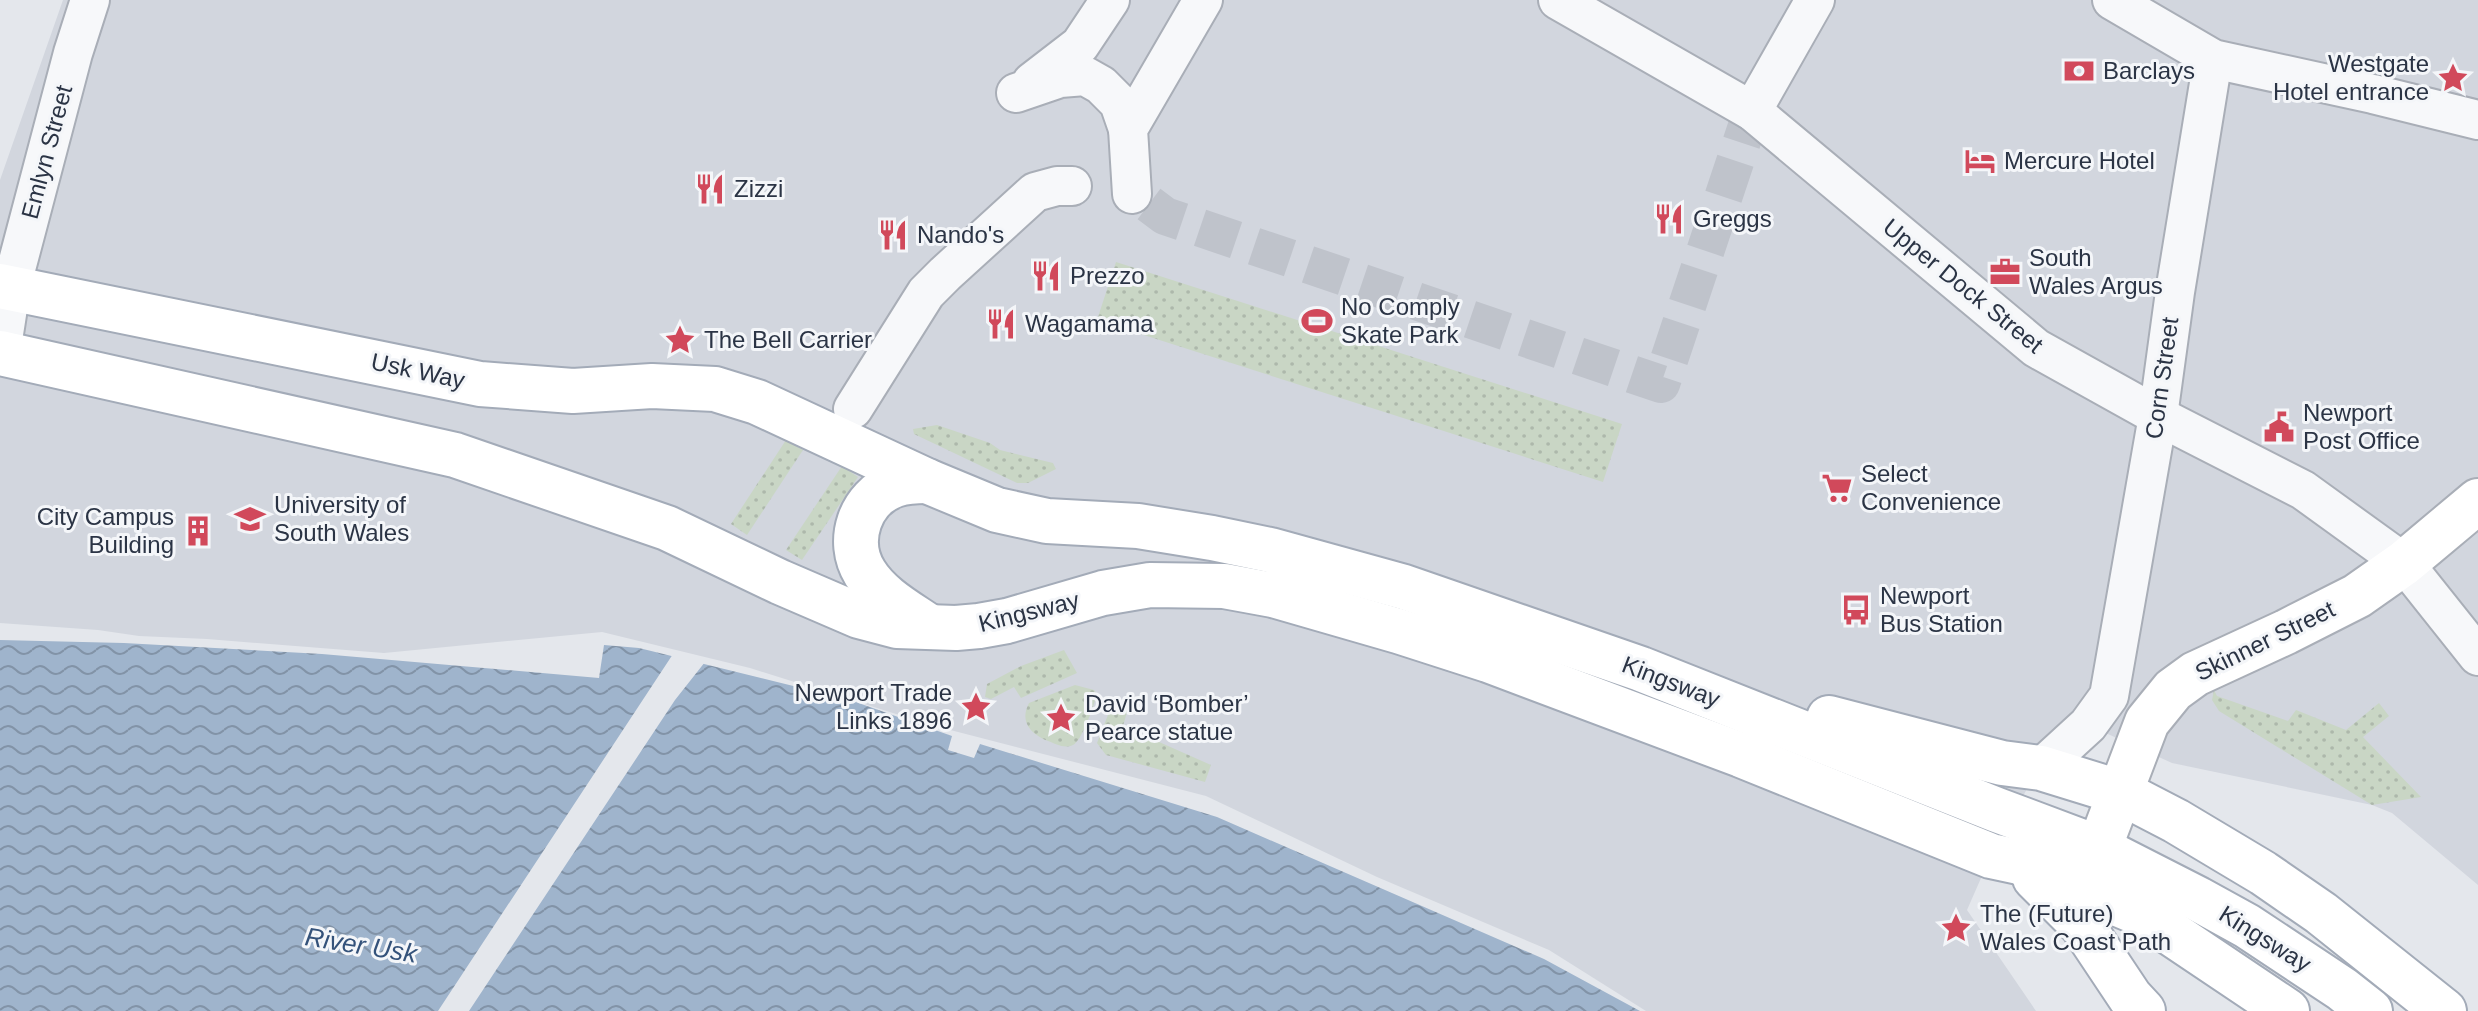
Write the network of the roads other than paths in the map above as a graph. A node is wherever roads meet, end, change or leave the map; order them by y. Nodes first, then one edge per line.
1 (90, 0) edge
2 (1110, 0) edge
3 (1203, 0) edge
4 (1558, 0) edge
5 (1815, 0) edge
6 (2112, 0) edge
7 (2213, 59) junction
8 (1752, 111) junction
9 (2478, 120) edge
10 (1128, 129) junction
11 (6, 287) edge
12 (0, 353) edge
13 (2158, 416) junction
14 (843, 424) junction
15 (927, 481) junction
16 (2478, 501) edge
17 (2404, 563) junction
18 (930, 628) junction
19 (2478, 656) edge
20 (1641, 669) junction
21 (2109, 696) junction
22 (2142, 733) junction
23 (2041, 768) junction
24 (2122, 793) junction
25 (2176, 821) junction
26 (2096, 847) junction
27 (2019, 862) junction
28 (2143, 1011) edge
29 (2287, 1011) edge
30 (2370, 1011) edge
31 (2444, 1011) edge

1 - 11 street, Emlyn Street
2 - 10 street
3 - 10 street
4 - 8 street, Upper Dock Street
5 - 8 street
6 - 7 street
7 - 9 street
7 - 13 street, Corn Street
8 - 13 street, Upper Dock Street
10 - 14 street
11 - 12 street, Emlyn Street
11 - 14 main road, Usk Way
12 - 18 main road, Kingsway
13 - 17 street, Upper Dock Street
13 - 21 street, Corn Street
14 - 15 main road, Kingsway
15 - 18 main road
15 - 20 main road, Kingsway
16 - 17 main road, Skinner Street
17 - 19 street, Upper Dock Street
17 - 22 main road, Skinner Street
18 - 27 main road, Kingsway
20 - 23 main road
20 - 26 main road, Kingsway
21 - 22 street
21 - 23 street, Corn Street
22 - 24 main road
22 - 25 main road
23 - 24 main road
24 - 25 main road
24 - 26 main road
25 - 31 main road
26 - 27 main road
26 - 30 main road, Kingsway
27 - 28 main road
27 - 29 main road, Kingsway

